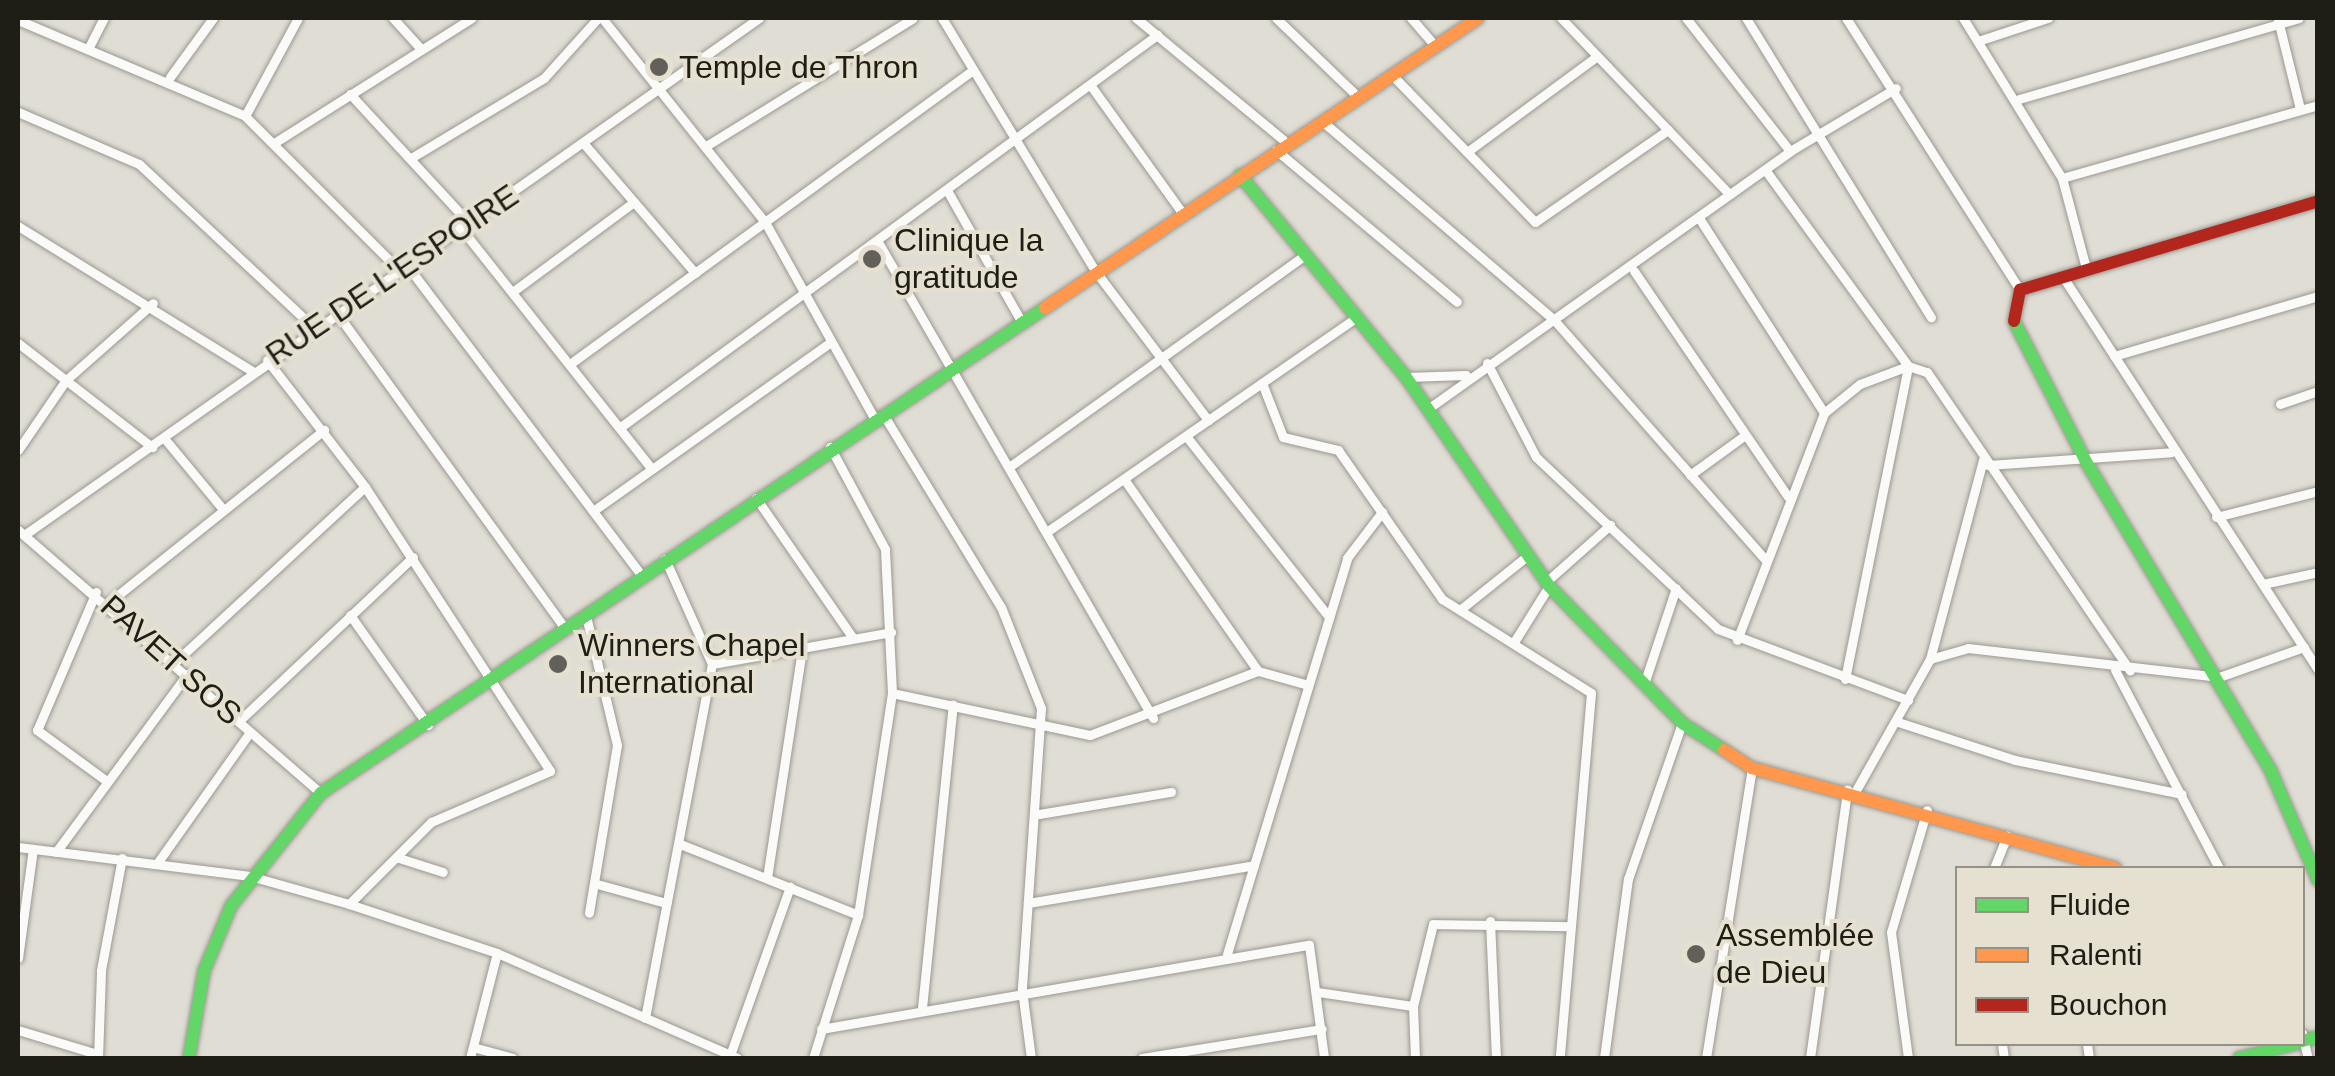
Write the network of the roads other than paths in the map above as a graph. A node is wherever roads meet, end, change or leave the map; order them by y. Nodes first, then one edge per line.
1 (104, 18) edge
2 (213, 18) edge
3 (298, 18) edge
4 (393, 18) edge
5 (472, 18) edge
6 (600, 18) edge
7 (759, 18) edge
8 (912, 18) edge
9 (942, 18) edge
10 (1136, 18) edge
11 (1276, 18) edge
12 (1411, 18) edge
13 (1478, 18) edge
14 (1562, 18) edge
15 (1686, 18) edge
16 (1746, 18) edge
17 (1846, 18) edge
18 (1963, 18) edge
19 (2048, 18) edge
20 (2299, 18) edge
21 (18, 20) edge
22 (2278, 20) edge
23 (1157, 35) junction
24 (1981, 40) junction
25 (1434, 46) junction
26 (89, 47) junction
27 (421, 50) junction
28 (1596, 57) junction
29 (971, 72) junction
30 (1392, 76) junction
31 (170, 77) junction
32 (1091, 86) junction
33 (1896, 88) junction
34 (657, 92) junction
35 (350, 94) junction
36 (1358, 97) junction
37 (2019, 99) junction
38 (2318, 104) edge
39 (2300, 109) junction
40 (18, 112) edge
41 (245, 116) junction
42 (1322, 121) junction
43 (1668, 130) junction
44 (1825, 134) junction
45 (1012, 142) junction
46 (274, 143) junction
47 (585, 145) junction
48 (706, 146) junction
49 (1282, 147) junction
50 (1790, 151) junction
51 (1467, 152) junction
52 (411, 158) junction
53 (1766, 170) junction
54 (1240, 174) junction
55 (2062, 178) junction
56 (948, 192) junction
57 (1728, 194) junction
58 (2318, 201) edge
59 (634, 202) junction
60 (1184, 214) junction
61 (1699, 218) junction
62 (765, 222) junction
63 (463, 224) junction
64 (18, 226) edge
65 (878, 242) junction
66 (1305, 256) junction
67 (402, 267) junction
68 (2086, 268) junction
69 (1634, 271) junction
70 (1096, 272) junction
71 (695, 273) junction
72 (2063, 277) junction
73 (515, 290) junction
74 (2020, 290) junction
75 (804, 296) junction
76 (2318, 296) edge
77 (1457, 302) dead end
78 (153, 303) junction
79 (336, 312) junction
80 (1358, 317) junction
81 (1932, 317) dead end
82 (1021, 321) junction
83 (1556, 321) junction
84 (312, 328) junction
85 (831, 342) junction
86 (18, 343) edge
87 (2114, 356) junction
88 (1161, 358) junction
89 (267, 360) junction
90 (574, 361) junction
91 (1487, 363) junction
92 (1908, 366) junction
93 (948, 370) junction
94 (252, 371) junction
95 (1466, 375) junction
96 (1406, 376) junction
97 (66, 380) junction
98 (1262, 383) junction
99 (2318, 392) edge
100 (2280, 404) dead end
101 (1430, 408) junction
102 (1824, 413) junction
103 (878, 415) junction
104 (1208, 420) junction
105 (622, 426) junction
106 (324, 430) junction
107 (1745, 435) junction
108 (1186, 436) junction
109 (164, 438) junction
110 (152, 447) junction
111 (830, 447) junction
112 (18, 450) edge
113 (2172, 452) junction
114 (2085, 460) junction
115 (1985, 462) junction
116 (1009, 467) junction
117 (651, 468) junction
118 (1690, 475) junction
119 (1124, 479) junction
120 (365, 487) junction
121 (2318, 491) edge
122 (1788, 497) junction
123 (756, 498) junction
124 (222, 508) junction
125 (593, 511) junction
126 (1382, 512) junction
127 (2216, 517) junction
128 (1610, 525) junction
129 (1048, 531) junction
130 (22, 532) edge
131 (413, 557) junction
132 (1526, 557) junction
133 (665, 559) junction
134 (1765, 559) junction
135 (2318, 572) edge
136 (641, 576) junction
137 (1547, 584) junction
138 (2263, 584) junction
139 (1676, 588) junction
140 (96, 592) junction
141 (108, 603) junction
142 (1462, 609) junction
143 (350, 615) junction
144 (586, 616) junction
145 (1329, 617) junction
146 (566, 630) junction
147 (891, 632) junction
148 (853, 638) junction
149 (1736, 640) junction
150 (1514, 642) junction
151 (2304, 647) junction
152 (802, 649) junction
153 (1930, 658) junction
154 (174, 663) junction
155 (712, 664) junction
156 (2318, 668) edge
157 (2115, 670) junction
158 (2130, 671) junction
159 (1258, 672) junction
160 (186, 674) junction
161 (2220, 677) junction
162 (1845, 679) junction
163 (496, 680) junction
164 (1644, 684) junction
165 (1308, 686) junction
166 (892, 693) junction
167 (1908, 700) junction
168 (953, 704) junction
169 (1153, 718) junction
170 (238, 721) junction
171 (1682, 722) junction
172 (1898, 722) junction
173 (428, 725) junction
174 (250, 732) junction
175 (1044, 732) junction
176 (1752, 768) junction
177 (105, 780) junction
178 (1851, 791) junction
179 (1171, 792) dead end
180 (321, 794) junction
181 (2182, 794) junction
182 (1927, 810) junction
183 (1038, 814) junction
184 (2007, 836) junction
185 (680, 844) junction
186 (18, 847) edge
187 (33, 849) junction
188 (56, 852) junction
189 (122, 858) junction
190 (399, 858) junction
191 (158, 862) junction
192 (2073, 863) edge
193 (1254, 865) junction
194 (1995, 866) edge
195 (2099, 866) edge
196 (2218, 866) edge
197 (443, 872) dead end
198 (250, 876) junction
199 (767, 878) junction
200 (2318, 880) edge
201 (597, 884) junction
202 (790, 887) junction
203 (1028, 903) junction
204 (349, 904) junction
205 (666, 904) junction
206 (589, 912) dead end
207 (858, 915) junction
208 (1490, 922) junction
209 (1567, 926) junction
210 (497, 952) junction
211 (1227, 954) junction
212 (18, 958) edge
213 (1022, 990) junction
214 (1318, 992) junction
215 (1413, 1006) junction
216 (922, 1008) junction
217 (645, 1018) junction
218 (821, 1028) junction
219 (1322, 1028) junction
220 (18, 1030) edge
221 (2305, 1039) edge
222 (2281, 1046) edge
223 (473, 1047) junction
224 (97, 1056) edge
225 (189, 1058) edge
226 (470, 1058) edge
227 (512, 1058) edge
228 (732, 1058) edge
229 (813, 1058) edge
230 (1031, 1058) edge
231 (1142, 1058) edge
232 (1324, 1058) edge
233 (1415, 1058) edge
234 (1496, 1058) edge
235 (1560, 1058) edge
236 (1604, 1058) edge
237 (1706, 1058) edge
238 (1810, 1058) edge
239 (1908, 1058) edge
240 (2239, 1058) edge
241 (2308, 1058) edge

1 - 26 street
2 - 31 street
3 - 41 street
4 - 27 street
5 - 27 street
6 - 34 street
6 - 52 street
7 - 34 street, RUE DE L'ESPOIRE
8 - 48 street
9 - 29 street
10 - 23 street
11 - 36 street
12 - 25 street
13 - 25 street
14 - 28 street
15 - 50 street
16 - 44 street
17 - 33 street
18 - 24 street
19 - 24 street
20 - 22 street
21 - 26 street
22 - 37 street
22 - 39 street
23 - 32 street
23 - 49 street
24 - 37 street
25 - 30 street
26 - 31 street
27 - 35 street
28 - 43 street
28 - 51 street
29 - 45 street
29 - 62 street
30 - 36 street
30 - 51 street
31 - 41 street
32 - 45 street
32 - 60 street
33 - 44 street
33 - 74 street
34 - 47 street, RUE DE L'ESPOIRE
34 - 48 street
35 - 46 street
35 - 52 street
36 - 42 street
37 - 55 street
38 - 39 street
39 - 55 street
40 - 84 street
41 - 46 street
42 - 49 street
42 - 83 street
43 - 51 street
43 - 57 street
44 - 50 street
44 - 81 street
45 - 56 street
45 - 70 street
46 - 67 street
47 - 59 street
47 - 63 street, RUE DE L'ESPOIRE
48 - 62 street
49 - 54 street
49 - 77 street
50 - 53 street
52 - 63 street
53 - 57 street
53 - 92 street
54 - 60 street
54 - 66 street
55 - 68 street
56 - 65 street
56 - 82 street
57 - 61 street
58 - 68 street
59 - 71 street
59 - 73 street
60 - 70 street
61 - 69 street
61 - 102 street
62 - 71 street
62 - 75 street
63 - 67 street, RUE DE L'ESPOIRE
63 - 73 street
64 - 78 street
65 - 75 street
65 - 93 street
66 - 80 street
66 - 88 street
67 - 79 street, RUE DE L'ESPOIRE
67 - 125 street
68 - 72 street
69 - 83 street
69 - 107 street
70 - 82 street
70 - 88 street
71 - 90 street
72 - 74 street
72 - 87 street
73 - 90 street
74 - 114 street
75 - 85 street
75 - 105 street
76 - 87 street
78 - 94 street
78 - 97 street
79 - 84 street, RUE DE L'ESPOIRE
79 - 146 street
80 - 96 street
80 - 98 street
82 - 93 street
83 - 91 street
83 - 118 street
84 - 89 street, RUE DE L'ESPOIRE
85 - 103 street
85 - 117 street
86 - 97 street
87 - 113 street
88 - 104 street
88 - 116 street
89 - 94 street, RUE DE L'ESPOIRE
89 - 106 street
90 - 105 street
91 - 95 street
91 - 128 street
92 - 102 street
92 - 115 street
92 - 162 street
93 - 103 street
93 - 116 street
94 - 109 street, RUE DE L'ESPOIRE
95 - 96 street
95 - 101 street
96 - 101 street
97 - 110 street
97 - 112 street
98 - 104 street
98 - 126 street
99 - 100 street
101 - 132 street
102 - 122 street
103 - 111 street
103 - 175 street
104 - 108 street
105 - 117 street
106 - 120 street
106 - 124 street
107 - 118 street
107 - 122 street
108 - 119 street
108 - 145 street
109 - 110 street, RUE DE L'ESPOIRE
109 - 124 street
110 - 130 street, RUE DE L'ESPOIRE
111 - 123 street
111 - 147 street
113 - 114 street
113 - 127 street
114 - 115 street
114 - 161 street
115 - 153 street
115 - 158 street
116 - 129 street
117 - 125 street
118 - 134 street
119 - 129 street
119 - 159 street
120 - 131 street
120 - 154 street
121 - 127 street
122 - 134 street
123 - 133 street
123 - 148 street
124 - 141 street
125 - 136 street
126 - 142 street
126 - 145 street
127 - 138 street
128 - 137 street
128 - 139 street
129 - 169 street
130 - 140 street, PAVET SOS
131 - 143 street
131 - 163 street
132 - 137 street
132 - 142 street
133 - 136 street
133 - 155 street
134 - 149 street
135 - 138 street
136 - 144 street
137 - 150 street
137 - 164 street
138 - 151 street
139 - 149 street
139 - 164 street
140 - 141 street, PAVET SOS
140 - 177 street
141 - 154 street, PAVET SOS
142 - 150 street
143 - 170 street
143 - 173 street
144 - 146 street
144 - 201 street
145 - 165 street
146 - 163 street
147 - 148 street
147 - 166 street
148 - 152 street
149 - 162 street
150 - 209 street
151 - 156 street
151 - 161 street
152 - 155 street
152 - 199 street
153 - 157 street
153 - 167 street
154 - 160 street, PAVET SOS
155 - 185 street
157 - 158 street
157 - 181 street
158 - 161 street
159 - 165 street
159 - 169 street
160 - 170 street, PAVET SOS
160 - 177 street
161 - 200 street
162 - 167 street
163 - 173 street
163 - 190 street
164 - 171 street
165 - 193 street
166 - 168 street
166 - 207 street
167 - 172 street
168 - 175 street
168 - 216 street
169 - 175 street
170 - 174 street, PAVET SOS
171 - 176 street
171 - 236 street
172 - 178 street
172 - 181 street
173 - 180 street
174 - 180 street, PAVET SOS
174 - 191 street
175 - 183 street
176 - 178 street
176 - 237 street
177 - 188 street
178 - 182 street
178 - 238 street
179 - 183 street
180 - 198 street
181 - 196 street
182 - 184 street
182 - 239 street
183 - 203 street
184 - 192 street
184 - 194 street
185 - 199 street
185 - 205 street
186 - 187 street
187 - 188 street
187 - 212 street
188 - 189 street
189 - 191 street
189 - 224 street
190 - 197 street
190 - 204 street
191 - 198 street
192 - 195 street
193 - 203 street
193 - 211 street
198 - 204 street
198 - 225 street
199 - 202 street
201 - 205 street
201 - 206 street
202 - 207 street
202 - 228 street
203 - 213 street
204 - 210 street
205 - 217 street
207 - 218 street
208 - 209 street
208 - 215 street
208 - 234 street
209 - 235 street
210 - 217 street
210 - 223 street
211 - 213 street
211 - 214 street
213 - 216 street
213 - 230 street
214 - 215 street
214 - 219 street
215 - 233 street
216 - 218 street
217 - 228 street
218 - 229 street
219 - 231 street
219 - 232 street
220 - 224 street
221 - 241 street
222 - 240 street
223 - 226 street
223 - 227 street

